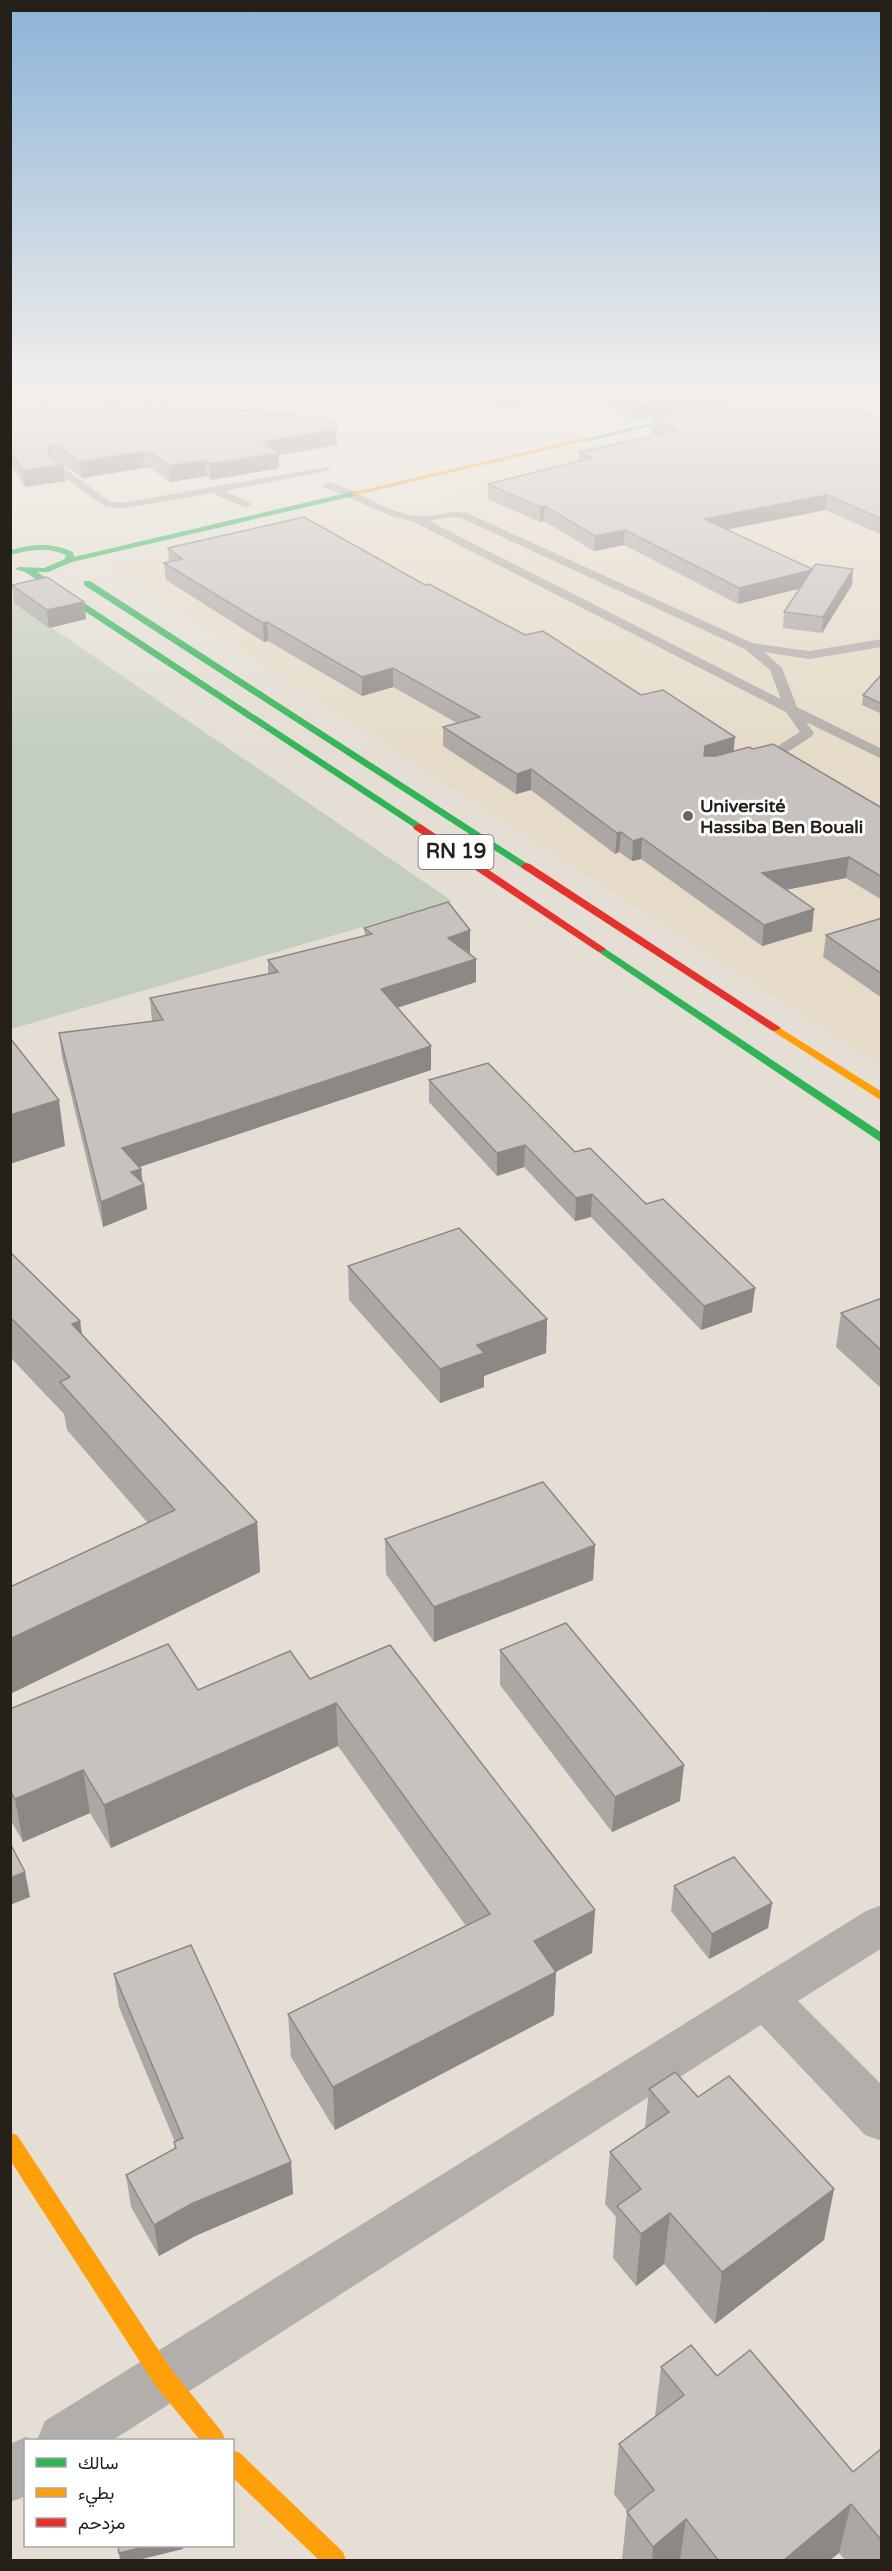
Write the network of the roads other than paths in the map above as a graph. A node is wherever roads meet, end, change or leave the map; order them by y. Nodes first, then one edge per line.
1 (213, 516) edge
2 (263, 516) edge
3 (403, 516) edge
4 (438, 516) edge
5 (465, 516) edge
6 (418, 520) junction
7 (10, 553) edge
8 (564, 562) junction
9 (68, 565) junction
10 (17, 569) edge
11 (524, 572) junction
12 (882, 643) edge
13 (749, 646) junction
14 (791, 709) junction
15 (882, 755) edge
16 (740, 762) edge
17 (882, 1098) edge
18 (882, 1139) edge
19 (882, 1924) edge
20 (766, 1999) junction
21 (882, 2120) edge
22 (10, 2142) edge
23 (163, 2377) junction
24 (66, 2439) edge
25 (213, 2439) edge
26 (234, 2464) edge
27 (24, 2466) edge
28 (10, 2475) edge
29 (335, 2560) edge

1 - 9 main road
2 - 9 main road
3 - 6 lane
4 - 6 lane
5 - 8 lane
6 - 11 lane
7 - 9 main road
8 - 11 lane
8 - 13 lane
9 - 10 main road
9 - 17 main road, RN 19
10 - 18 main road, RN 19
11 - 14 lane
12 - 13 lane
13 - 14 lane
14 - 15 lane
14 - 16 lane
19 - 20 street
20 - 21 street
20 - 23 street
22 - 23 main road
23 - 24 street
23 - 25 main road
26 - 29 main road
27 - 28 street

